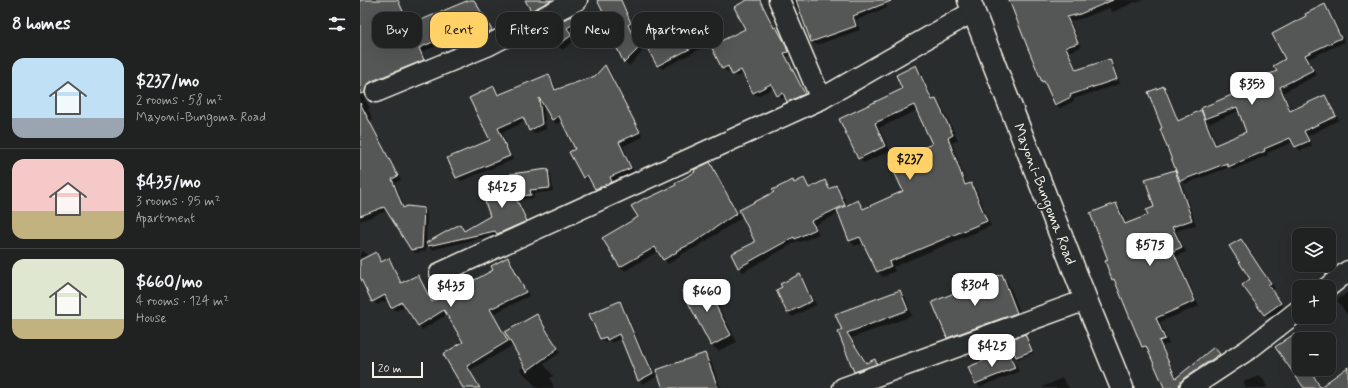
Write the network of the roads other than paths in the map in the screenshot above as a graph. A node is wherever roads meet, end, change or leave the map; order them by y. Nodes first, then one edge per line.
1 (577, 0) edge
2 (779, 0) edge
3 (971, 6) edge
4 (376, 92) dead end
5 (821, 99) junction
6 (1348, 271) edge
7 (440, 273) dead end
8 (1336, 281) edge
9 (1086, 300) junction
10 (1292, 315) edge
11 (884, 381) edge
12 (843, 388) edge
13 (1122, 388) edge
14 (1190, 388) edge

1 - 4 street
2 - 5 street
3 - 5 street
3 - 9 main road, Mayoni-Bungoma Road
5 - 7 street
6 - 8 street
9 - 11 street
9 - 13 main road, Mayoni-Bungoma Road
10 - 14 street
11 - 12 street

